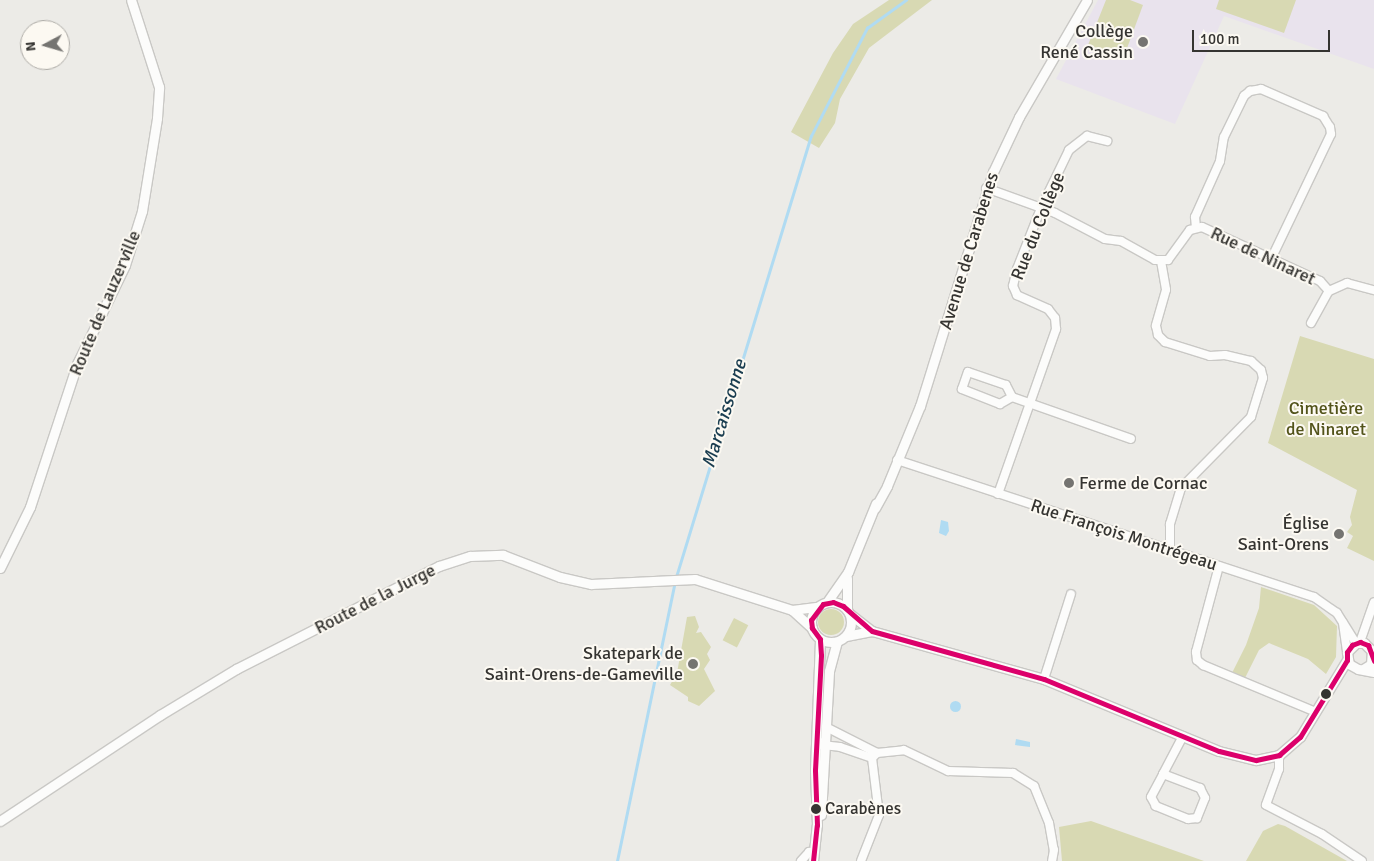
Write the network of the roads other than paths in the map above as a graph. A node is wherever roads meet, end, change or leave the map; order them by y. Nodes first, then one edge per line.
1 (131, 0) edge
2 (1087, 0) edge
3 (1107, 141) dead end
4 (986, 188) junction
5 (1041, 208) junction
6 (1196, 228) junction
7 (1271, 258) junction
8 (1161, 261) junction
9 (1374, 290) edge
10 (1329, 291) junction
11 (1311, 323) dead end
12 (929, 374) junction
13 (1012, 397) junction
14 (1031, 404) junction
15 (1131, 439) dead end
16 (897, 460) junction
17 (998, 494) junction
18 (875, 508) junction
19 (1170, 551) junction
20 (1219, 566) junction
21 (0, 568) edge
22 (848, 572) junction
23 (1071, 594) dead end
24 (828, 602) junction
25 (1374, 602) edge
26 (818, 607) junction
27 (792, 610) junction
28 (848, 612) junction
29 (1343, 621) junction
30 (812, 628) junction
31 (872, 631) junction
32 (846, 636) junction
33 (820, 639) junction
34 (837, 642) junction
35 (1361, 643) junction
36 (1349, 660) junction
37 (1373, 660) edge
38 (1363, 669) junction
39 (1374, 672) edge
40 (1044, 679) junction
41 (1316, 712) junction
42 (826, 727) junction
43 (1184, 736) junction
44 (817, 738) junction
45 (826, 746) junction
46 (1279, 755) junction
47 (875, 756) junction
48 (1163, 774) junction
49 (0, 822) edge
50 (817, 825) junction
51 (813, 857) edge
52 (800, 861) edge
53 (861, 861) edge
54 (1052, 861) edge
55 (1362, 861) edge

1 - 21 street, Route de Lauzerville
2 - 4 street, Avenue de Carabenes
3 - 5 street, Rue du Collège
4 - 5 street
4 - 12 street, Avenue de Carabenes
5 - 8 street
5 - 14 street, Rue du Collège
6 - 7 street, Rue de Ninaret
6 - 7 street
6 - 8 street, Rue de Ninaret
7 - 10 street, Rue de Ninaret
8 - 19 street
9 - 10 street, Rue de Ninaret
10 - 11 street, Rue de Ninaret
12 - 16 street, Avenue de Carabenes
12 - 18 street, Avenue de Carabenes
13 - 13 street
13 - 14 street
14 - 15 street
14 - 17 street, Rue du Collège
16 - 17 street, Rue François Montrégeau
16 - 18 street, Avenue de Carabenes
17 - 19 street, Rue François Montrégeau
18 - 22 street, Avenue de Carabenes
19 - 20 street, Rue François Montrégeau
20 - 29 street, Rue François Montrégeau
20 - 41 street
22 - 24 street, Avenue de Carabenes
22 - 28 street, Avenue de Carabenes
23 - 40 street
24 - 26 street
24 - 28 street
25 - 35 street
26 - 27 street, Route de la Jurge
26 - 30 street
27 - 30 street, Route de la Jurge
27 - 49 street, Route de la Jurge
28 - 31 street
28 - 32 street
29 - 35 street, Rue François Montrégeau
29 - 36 street
30 - 33 street
31 - 32 street
31 - 40 street
32 - 34 street
33 - 34 street
33 - 44 street
34 - 42 street
35 - 36 street
35 - 37 street
36 - 38 street
36 - 41 street
37 - 38 street
38 - 39 street
40 - 43 street
41 - 46 street
42 - 45 street
42 - 47 street
43 - 46 street
43 - 48 street
44 - 45 street
44 - 50 street
45 - 47 street
45 - 50 street
46 - 55 street
47 - 53 street
47 - 54 street
48 - 48 street
50 - 51 street
51 - 52 street

